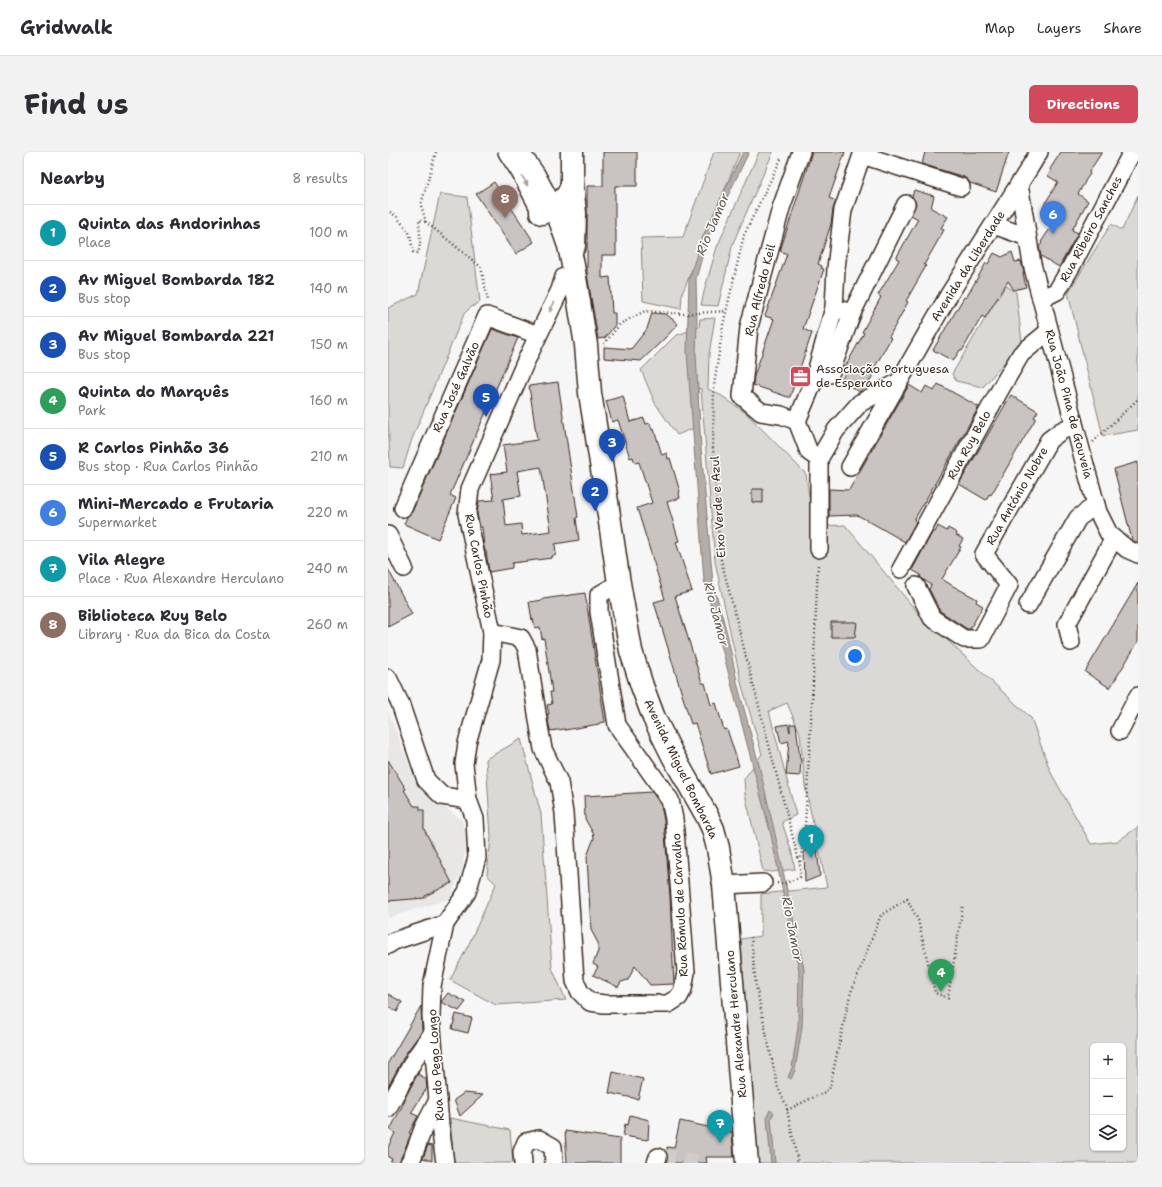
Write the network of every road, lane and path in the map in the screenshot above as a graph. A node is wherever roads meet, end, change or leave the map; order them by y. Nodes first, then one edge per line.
1 (436, 152) edge
2 (507, 152) edge
3 (519, 152) edge
4 (572, 152) edge
5 (801, 152) edge
6 (1039, 152) edge
7 (1132, 152) edge
8 (781, 159) dead end
9 (572, 183) junction
10 (1019, 184) junction
11 (961, 187) dead end
12 (906, 204) dead end
13 (547, 209) junction
14 (390, 212) dead end
15 (426, 222) junction
16 (994, 225) junction
17 (1028, 237) junction
18 (569, 271) junction
19 (1041, 299) junction
20 (834, 308) junction
21 (726, 311) junction
22 (852, 313) junction
23 (491, 317) junction
24 (1049, 331) junction
25 (538, 335) junction
26 (601, 346) dead end
27 (830, 374) dead end
28 (899, 382) junction
29 (1138, 399) edge
30 (797, 421) junction
31 (1074, 425) junction
32 (1082, 453) junction
33 (819, 460) junction
34 (850, 467) dead end
35 (1096, 505) junction
36 (404, 508) dead end
37 (388, 535) edge
38 (1114, 538) junction
39 (819, 549) joint
40 (1138, 554) edge
41 (404, 568) dead end
42 (901, 569) dead end
43 (619, 583) junction
44 (916, 586) dead end
45 (1028, 605) dead end
46 (492, 632) junction
47 (1071, 642) dead end
48 (388, 678) edge
49 (1138, 696) edge
50 (1120, 731) dead end
51 (468, 800) junction
52 (800, 865) junction
53 (763, 883) dead end
54 (784, 884) dead end
55 (724, 885) junction
56 (963, 904) dead end
57 (445, 924) junction
58 (751, 938) dead end
59 (388, 945) edge
60 (432, 1034) junction
61 (438, 1100) junction
62 (388, 1108) edge
63 (787, 1110) junction
64 (409, 1163) edge
65 (446, 1163) edge
66 (522, 1163) edge
67 (554, 1163) edge
68 (747, 1163) edge
69 (798, 1163) edge

1 - 15 path
2 -> 13 street
3 - 13 street
4 - 9 main road, Avenida Miguel Bombarda
5 - 30 street, Rua Alfredo Keil
6 - 10 street, Avenida da Liberdade
7 - 19 street, Rua Ribeiro Sanches
8 - 21 path, Eixo Verde e Azul
9 - 13 main road, Avenida Miguel Bombarda
9 - 18 main road, Avenida Miguel Bombarda
10 - 16 street, Avenida da Liberdade
10 - 17 street, Rua João Pina de Gouveia
11 - 20 street
12 - 22 street
13 - 18 main road, Avenida Miguel Bombarda
14 - 15 path
15 - 23 path
16 - 17 street
16 - 28 street, Avenida da Liberdade
17 - 19 street, Rua João Pina de Gouveia
18 -> 25 street, Rua Carlos Pinhão
18 - 43 main road, Avenida Miguel Bombarda
19 - 24 street, Rua João Pina de Gouveia
20 - 22 street
20 - 30 street
21 - 26 path
21 - 52 path, Eixo Verde e Azul
22 - 27 street
23 - 25 street
23 - 36 street, Rua José Galvão
24 - 31 street, Rua João Pina de Gouveia
24 - 42 street, Rua Ruy Belo
25 - 46 street, Rua Carlos Pinhão
28 - 33 street
28 - 34 street, Avenida da Liberdade
29 - 32 path
30 - 33 street
31 - 32 street, Rua João Pina de Gouveia
31 - 44 street, Rua António Nobre
32 - 35 street, Rua João Pina de Gouveia
33 - 39 street
35 - 38 street, Rua João Pina de Gouveia
35 - 45 street
37 - 41 street
38 - 40 street, Rua João Pina de Gouveia
38 - 47 street
39 - 52 path
43 - 46 street, Rua Rómulo de Carvalho
43 - 55 main road, Avenida Miguel Bombarda
46 - 51 street, Rua Carlos Pinhão
48 - 51 street
49 - 50 street
51 - 57 street, Rua do Pego Longo
52 - 54 path
53 - 55 street
55 - 68 main road, Rua Alexandre Herculano
56 - 63 path
57 - 59 street
57 - 60 street, Rua do Pego Longo
58 - 63 path
60 - 61 street, Rua do Pego Longo
60 - 62 street
61 - 64 street
61 - 65 street, Rua do Pego Longo
63 - 69 path
66 - 67 street

